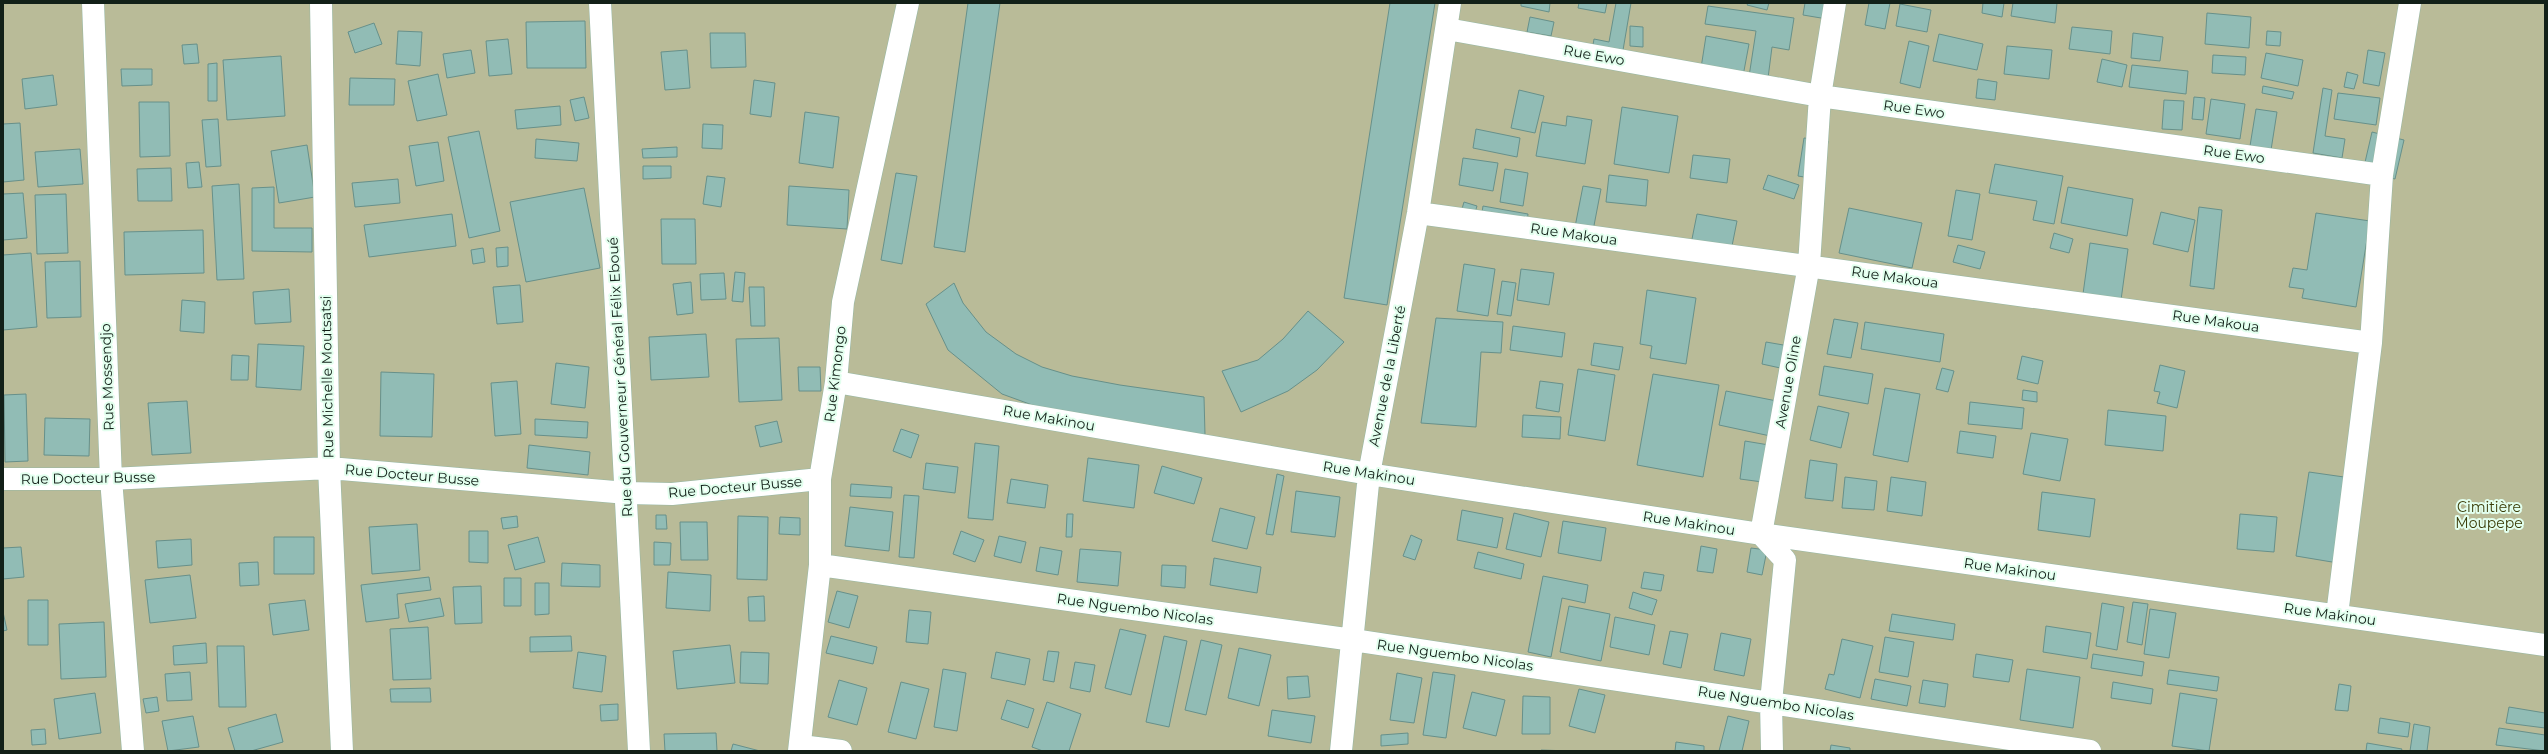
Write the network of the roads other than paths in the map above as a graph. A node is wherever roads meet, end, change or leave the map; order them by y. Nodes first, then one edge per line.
1 (93, 3) edge
2 (321, 3) edge
3 (600, 3) edge
4 (908, 3) edge
5 (1450, 3) edge
6 (1835, 3) edge
7 (2410, 3) edge
8 (1447, 29) junction
9 (1820, 96) junction
10 (2382, 175) junction
11 (1418, 213) junction
12 (1809, 265) junction
13 (2371, 343) junction
14 (836, 382) junction
15 (329, 468) junction
16 (1369, 474) junction
17 (3, 479) edge
18 (820, 479) junction
19 (111, 480) junction
20 (627, 493) junction
21 (1761, 534) junction
22 (820, 565) junction
23 (2337, 615) junction
24 (1353, 640) junction
25 (2545, 645) edge
26 (1772, 702) junction
27 (800, 748) edge
28 (133, 751) edge
29 (342, 751) edge
30 (639, 751) edge
31 (841, 751) edge
32 (1341, 751) edge
33 (1772, 751) edge
34 (2090, 751) edge

1 - 19 street, Rue Mossendjo
2 - 15 street, Rue Michelle Moutsatsi
3 - 20 street, Rue du Gouverneur Général Félix Eboué
4 - 14 street, Rue Kimongo
5 - 8 street, Avenue de la Liberté
6 - 9 street, Avenue Oline
7 - 10 street
8 - 9 street, Rue Ewo
8 - 11 street, Avenue de la Liberté
9 - 10 street, Rue Ewo
9 - 12 street, Avenue Oline
10 - 13 street
11 - 12 street, Rue Makoua
11 - 16 street, Avenue de la Liberté
12 - 13 street, Rue Makoua
12 - 21 street, Avenue Oline
13 - 23 street
14 - 16 street, Rue Makinou
14 - 18 street, Rue Kimongo
15 - 19 street, Rue Docteur Busse
15 - 20 street, Rue Docteur Busse
15 - 29 street, Rue Michelle Moutsatsi
16 - 21 street, Rue Makinou
16 - 24 street, Avenue de la Liberté
17 - 19 street, Rue Docteur Busse
18 - 20 street, Rue Docteur Busse
18 - 22 street, Rue Kimongo
19 - 28 street, Rue Mossendjo
20 - 30 street, Rue du Gouverneur Général Félix Eboué
21 - 23 street, Rue Makinou
21 - 26 street
22 - 24 street, Rue Nguembo Nicolas
22 - 27 street, Rue Kimongo
23 - 25 street, Rue Makinou
24 - 26 street, Rue Nguembo Nicolas
24 - 32 street, Avenue de la Liberté
26 - 33 street
26 - 34 street, Rue Nguembo Nicolas
27 - 31 street

